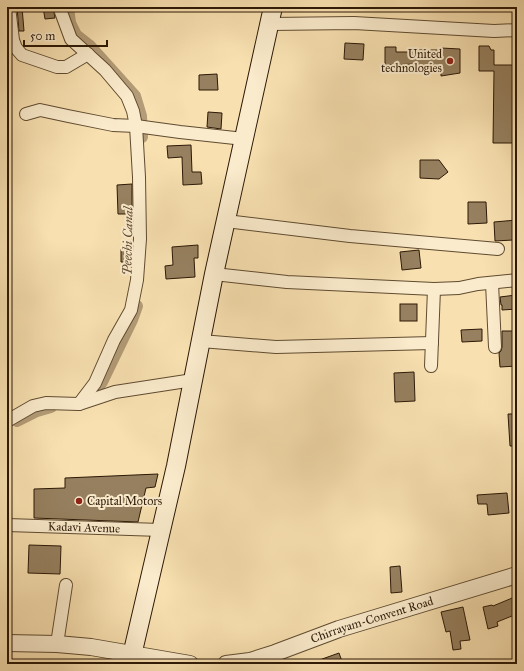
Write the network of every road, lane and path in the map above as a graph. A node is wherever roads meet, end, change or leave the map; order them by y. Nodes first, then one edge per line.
1 (9, 7) edge
2 (61, 7) edge
3 (271, 16) edge
4 (517, 30) edge
5 (88, 54) junction
6 (26, 114) dead end
7 (136, 126) junction
8 (244, 139) junction
9 (226, 221) junction
10 (498, 249) dead end
11 (214, 274) junction
12 (517, 280) edge
13 (492, 283) junction
14 (434, 289) junction
15 (201, 341) junction
16 (432, 343) junction
17 (495, 347) dead end
18 (431, 366) dead end
19 (193, 380) junction
20 (79, 404) junction
21 (7, 422) edge
22 (7, 525) edge
23 (161, 530) junction
24 (517, 575) edge
25 (66, 585) dead end
26 (7, 643) edge
27 (57, 644) junction
28 (131, 659) edge
29 (190, 664) edge
30 (226, 664) edge

1 - 5 street
2 - 5 street
3 - 4 street
3 - 8 main road
5 - 7 street
6 - 7 street
7 - 8 street
7 - 20 street
8 - 9 main road
9 - 10 street
9 - 11 main road
11 - 14 street
11 - 15 main road
12 - 13 street
13 - 14 street
13 - 17 street
14 - 16 street
15 - 16 street
15 - 19 main road
16 - 18 street
19 - 20 street
19 - 23 main road
20 - 21 street
22 - 23 street, Kadavi Avenue
23 - 28 main road
24 - 30 street, Chirrayam-Convent Road
25 - 27 street
26 - 27 street
27 - 28 street
28 - 29 street

